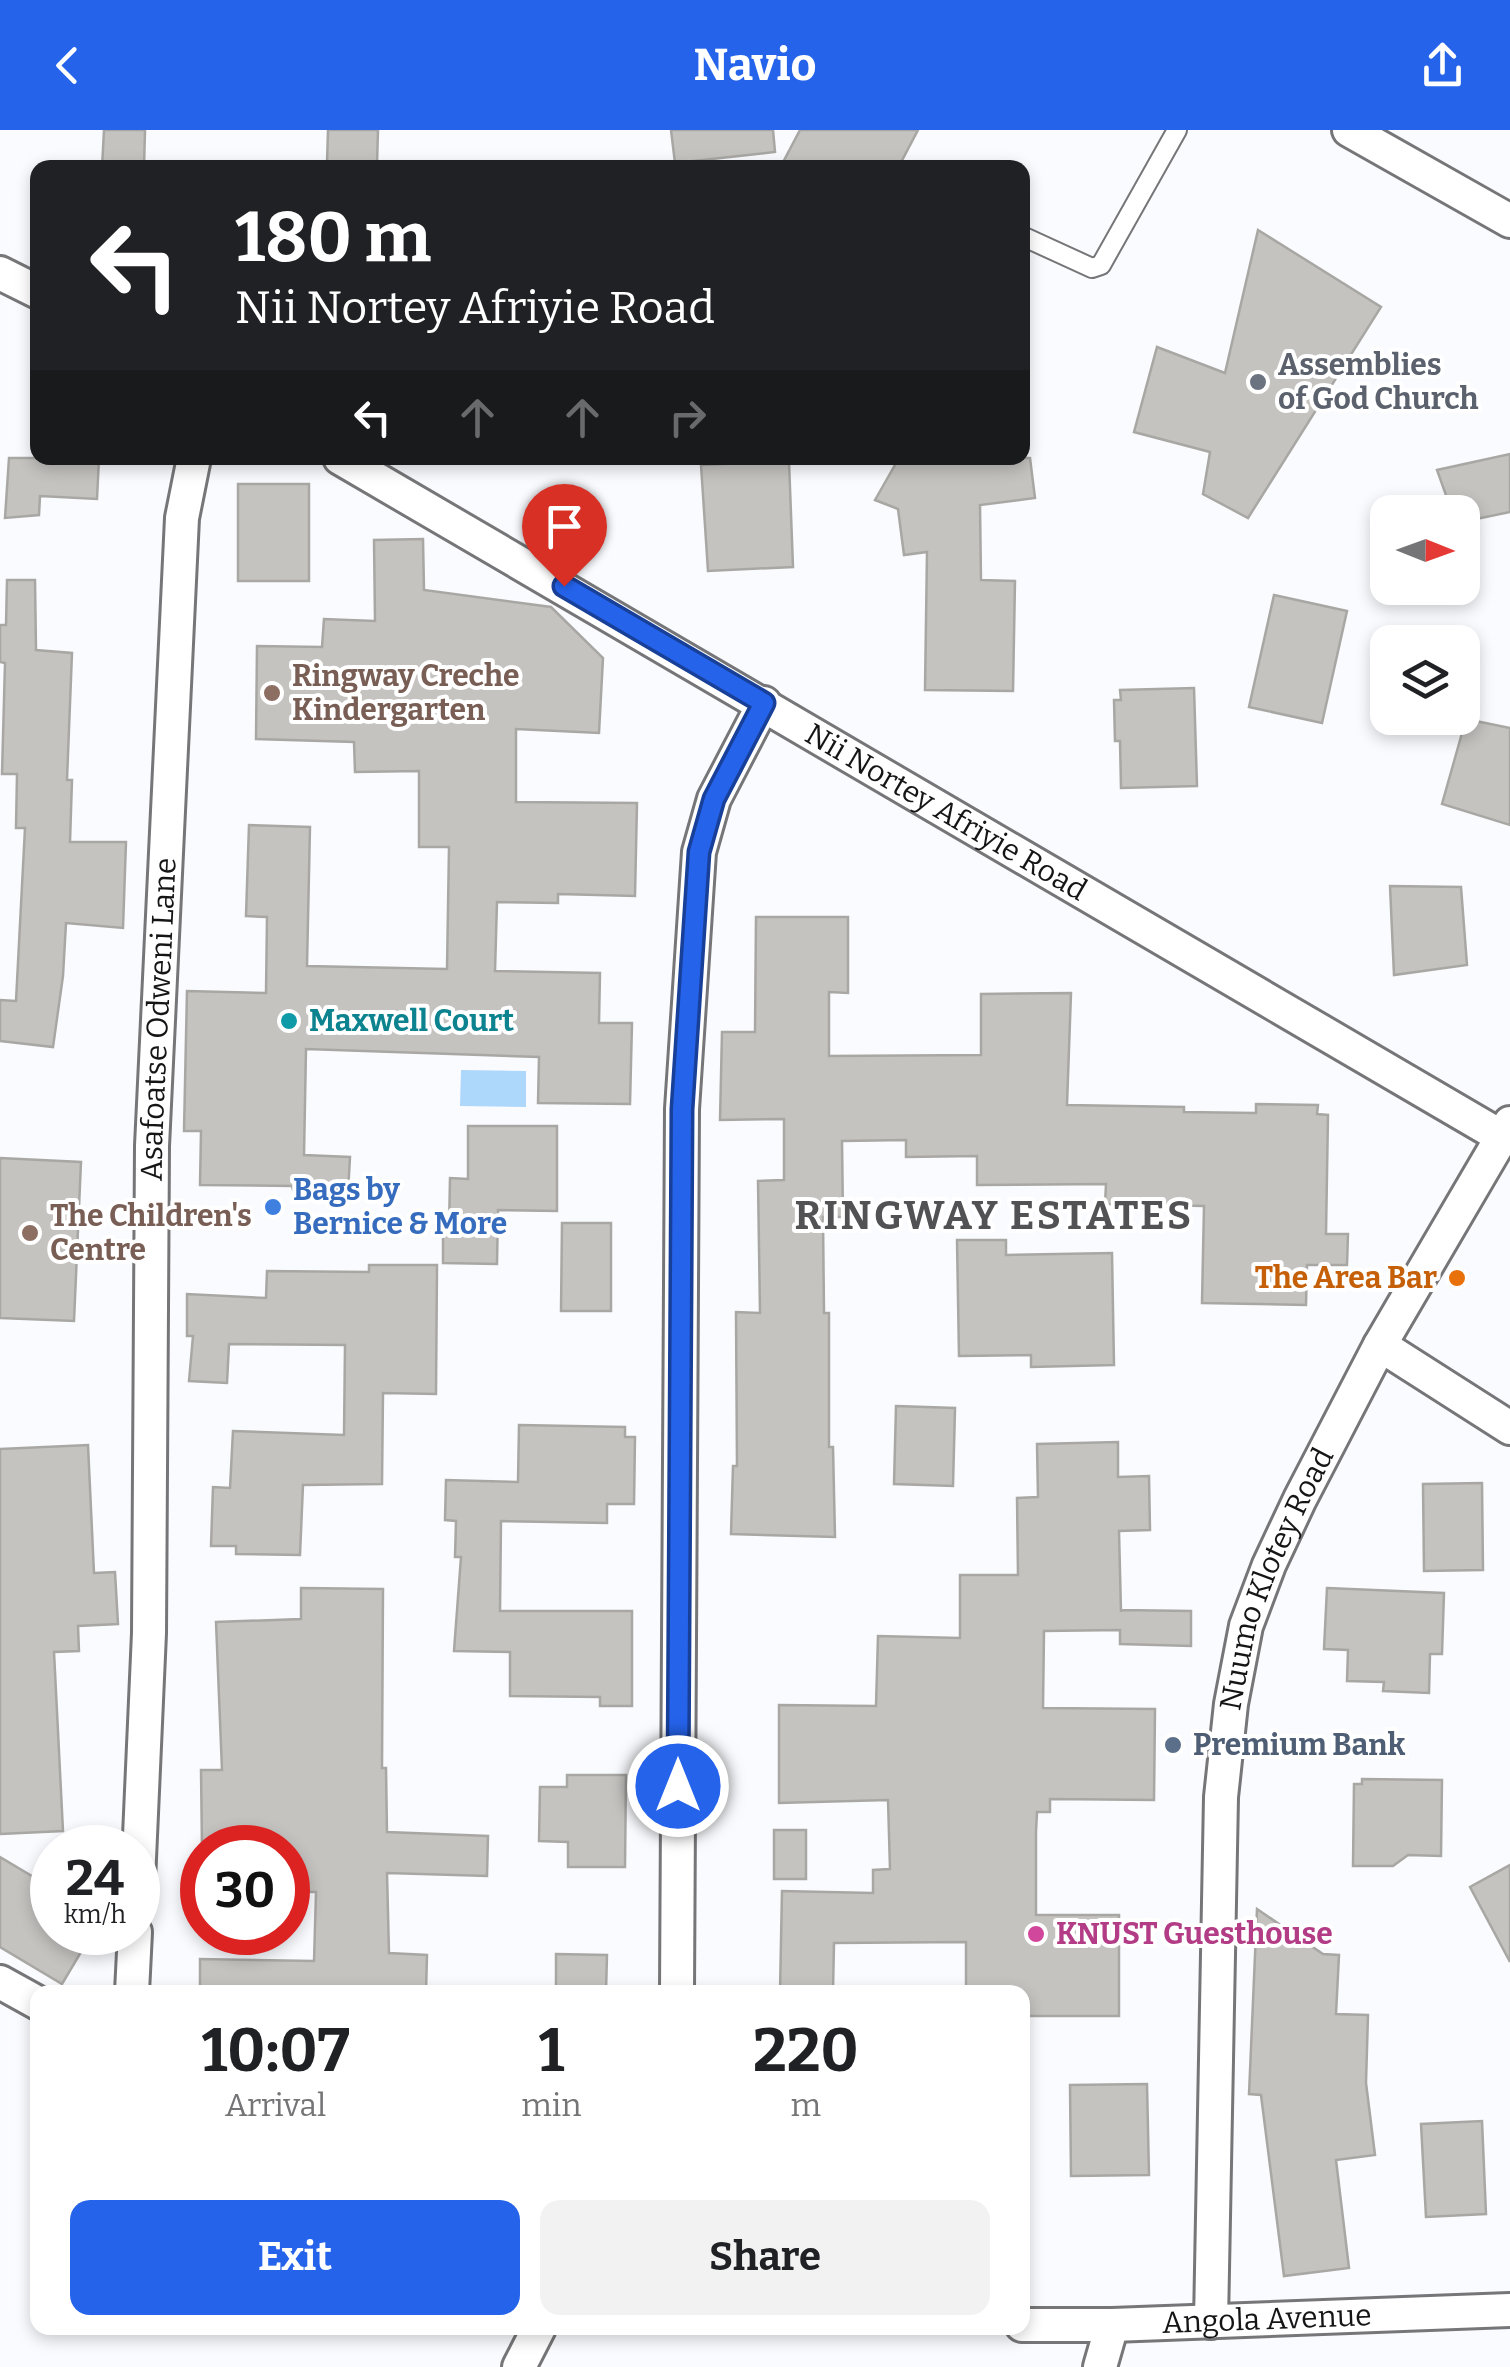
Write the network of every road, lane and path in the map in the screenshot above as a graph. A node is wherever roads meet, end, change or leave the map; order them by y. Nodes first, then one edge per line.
1 (1178, 130) edge
2 (1349, 130) edge
3 (1510, 220) edge
4 (1030, 240) edge
5 (0, 273) edge
6 (30, 288) edge
7 (193, 465) edge
8 (352, 465) edge
9 (764, 703) junction
10 (1506, 1130) edge
11 (1380, 1346) junction
12 (1510, 1428) edge
13 (140, 1825) edge
14 (134, 1955) edge
15 (0, 1982) edge
16 (132, 1985) edge
17 (678, 1985) edge
18 (30, 1999) edge
19 (1510, 2310) edge
20 (1211, 2322) junction
21 (1030, 2324) edge
22 (1112, 2325) junction
23 (535, 2335) edge
24 (519, 2367) edge
25 (1100, 2367) edge

1 - 4 lane
2 - 3 street
5 - 6 street
7 - 13 street, Asafoatse Odweni Lane
8 - 9 street, Nii Nortey Afriyie Road
9 - 10 street, Nii Nortey Afriyie Road
9 - 17 street
10 - 11 street, Nuumo Klotey Road
11 - 12 street
11 - 20 street, Nuumo Klotey Road
14 - 16 street
15 - 18 street
19 - 20 street, Angola Avenue
20 - 22 street, Angola Avenue
21 - 22 street, Angola Avenue
22 - 25 street
23 - 24 street

